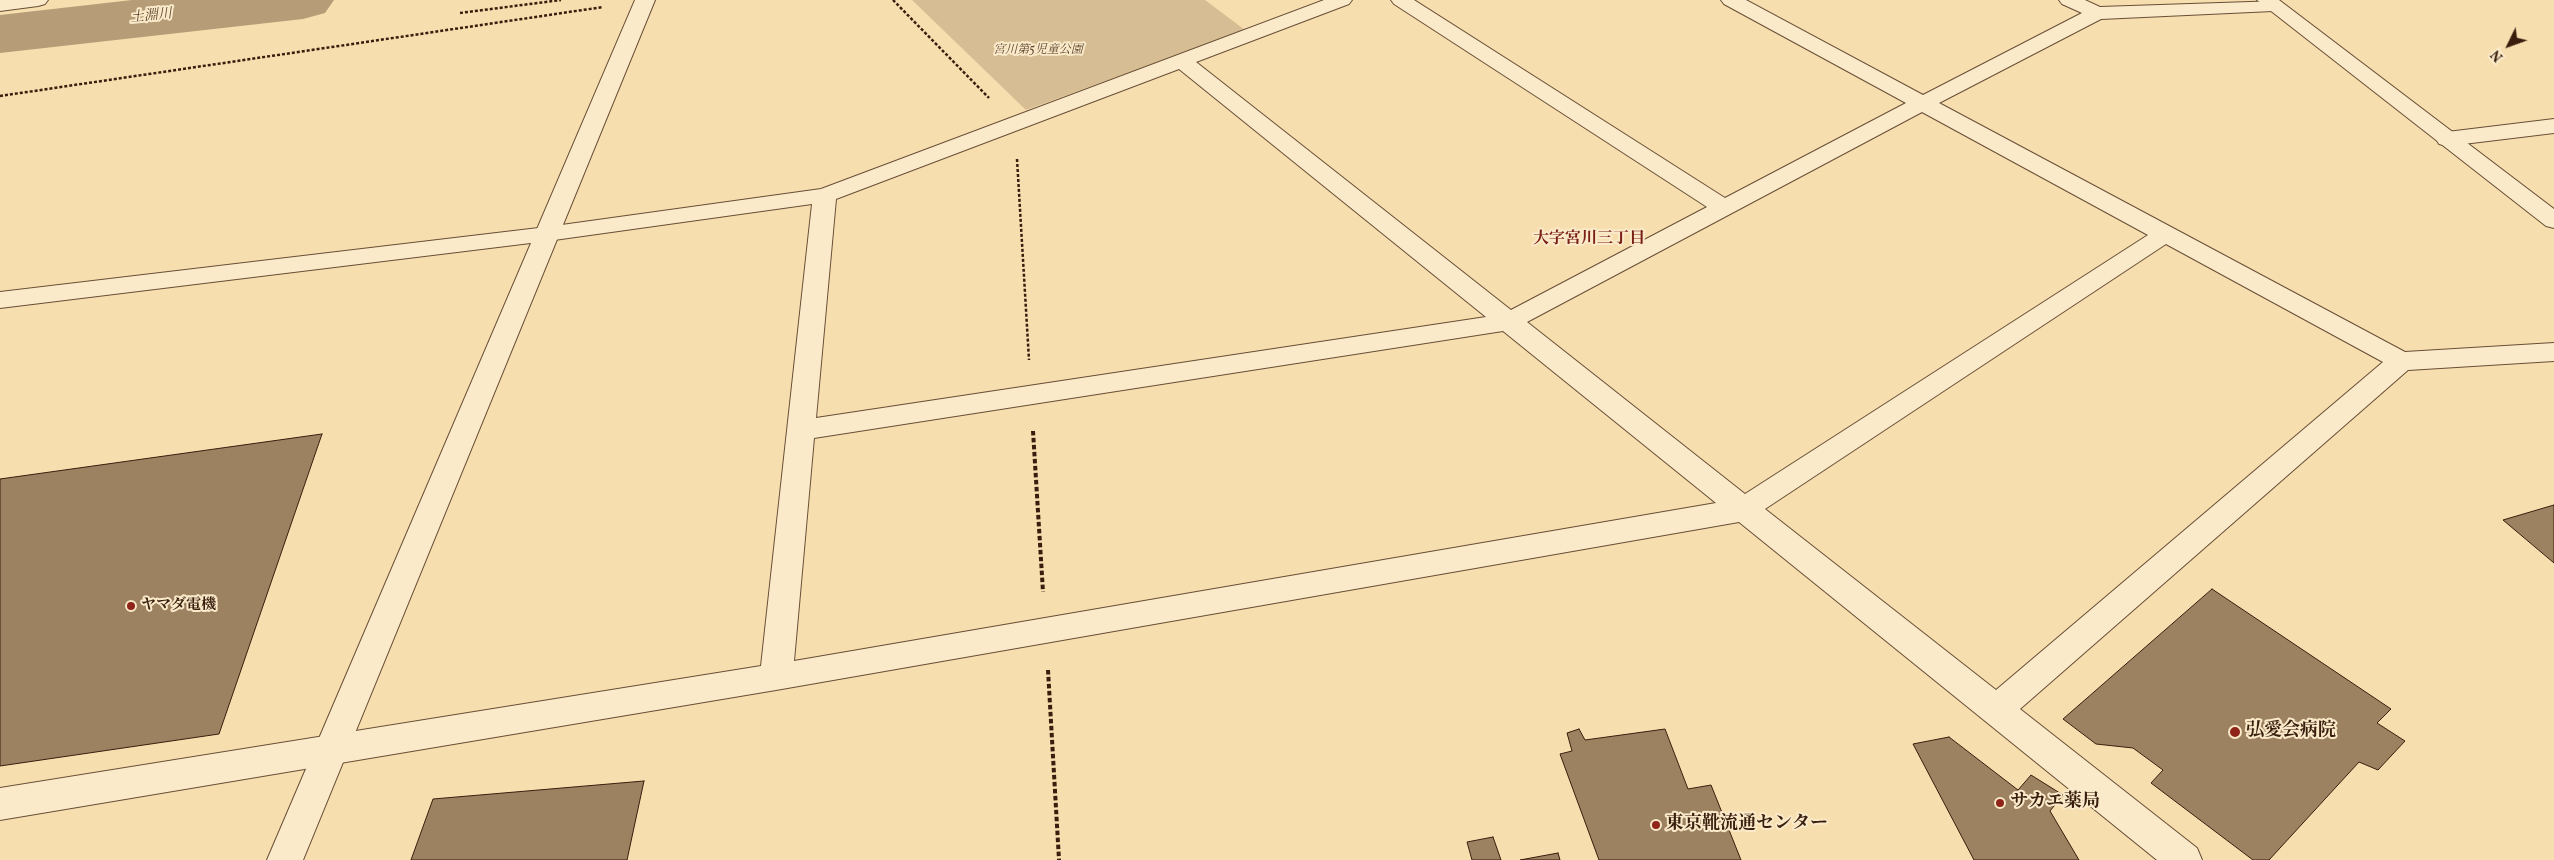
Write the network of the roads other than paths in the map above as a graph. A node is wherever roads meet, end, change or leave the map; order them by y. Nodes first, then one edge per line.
1 (38, 0) edge
2 (645, 0) edge
3 (1342, 0) edge
4 (1402, 0) edge
5 (1730, 0) edge
6 (2069, 0) edge
7 (2270, 2) edge
8 (0, 5) edge
9 (2097, 13) junction
10 (1182, 61) junction
11 (1921, 104) junction
12 (2554, 126) edge
13 (2447, 138) junction
14 (825, 195) junction
15 (1724, 208) junction
16 (2554, 222) edge
17 (547, 234) junction
18 (2164, 234) junction
19 (0, 300) edge
20 (1508, 322) junction
21 (2554, 352) edge
22 (2401, 362) junction
23 (802, 430) junction
24 (1742, 510) junction
25 (776, 677) junction
26 (1996, 710) junction
27 (328, 752) junction
28 (0, 804) edge
29 (285, 860) edge
30 (2184, 860) edge

1 - 8 street
2 - 17 street
3 - 10 street
4 - 15 street
5 - 11 street
6 - 9 street
7 - 9 street
7 - 13 street
9 - 11 street
10 - 14 street
10 - 20 street
11 - 15 street
11 - 18 street
12 - 13 street
13 - 16 street
14 - 17 street
14 - 23 street
15 - 20 street
17 - 19 street
17 - 27 street
18 - 22 street
18 - 24 street
20 - 23 street
20 - 24 street
21 - 22 street
22 - 26 street
23 - 25 street
24 - 25 street
24 - 26 street
25 - 27 street
26 - 30 street
27 - 28 street
27 - 29 street

